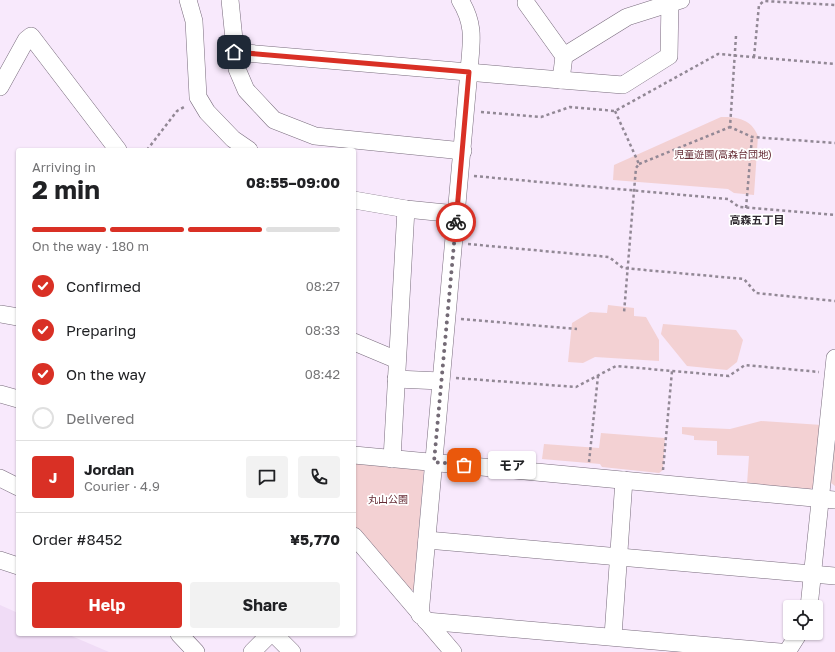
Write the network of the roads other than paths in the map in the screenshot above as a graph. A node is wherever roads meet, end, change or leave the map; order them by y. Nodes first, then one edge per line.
1 (188, 0) edge
2 (230, 0) edge
3 (460, 0) edge
4 (674, 1) edge
5 (526, 3) dead end
6 (234, 52) junction
7 (564, 56) junction
8 (469, 72) junction
9 (561, 80) junction
10 (0, 87) edge
11 (116, 148) edge
12 (246, 148) edge
13 (463, 151) junction
14 (356, 200) edge
15 (406, 209) junction
16 (456, 214) junction
17 (0, 314) edge
18 (16, 318) edge
19 (356, 343) edge
20 (397, 360) junction
21 (834, 366) edge
22 (396, 379) junction
23 (441, 379) junction
24 (0, 394) edge
25 (16, 398) edge
26 (356, 455) edge
27 (392, 458) junction
28 (434, 462) junction
29 (0, 478) edge
30 (624, 480) junction
31 (16, 486) edge
32 (828, 499) edge
33 (356, 538) edge
34 (427, 540) junction
35 (618, 557) junction
36 (0, 560) edge
37 (16, 565) edge
38 (813, 574) junction
39 (835, 576) edge
40 (810, 600) edge
41 (423, 618) junction
42 (181, 636) edge
43 (268, 636) edge
44 (276, 636) edge
45 (613, 636) junction
46 (795, 640) edge
47 (196, 652) edge
48 (252, 652) edge
49 (292, 652) edge
50 (453, 652) edge
51 (780, 652) edge
52 (787, 652) edge

1 - 12 street
2 - 6 street
3 - 8 street
4 - 7 street
4 - 9 street
5 - 7 street
6 - 8 street
6 - 13 street
7 - 9 street
8 - 9 street
8 - 13 street
10 - 11 street
13 - 16 street
14 - 15 street
15 - 16 street
15 - 20 street
16 - 23 street
17 - 18 street
19 - 20 street
20 - 22 street
21 - 32 street
22 - 23 street
22 - 27 street
23 - 28 street
24 - 25 street
26 - 27 street
27 - 28 street
28 - 30 street
28 - 34 street
29 - 31 street
30 - 32 street
30 - 35 street
32 - 38 street
33 - 41 street
34 - 35 street
34 - 41 street
35 - 38 street
35 - 45 street
36 - 37 street
38 - 39 street
38 - 40 street
41 - 45 street
41 - 50 street
42 - 47 street
43 - 48 street
44 - 49 street
45 - 51 street
46 - 52 street

